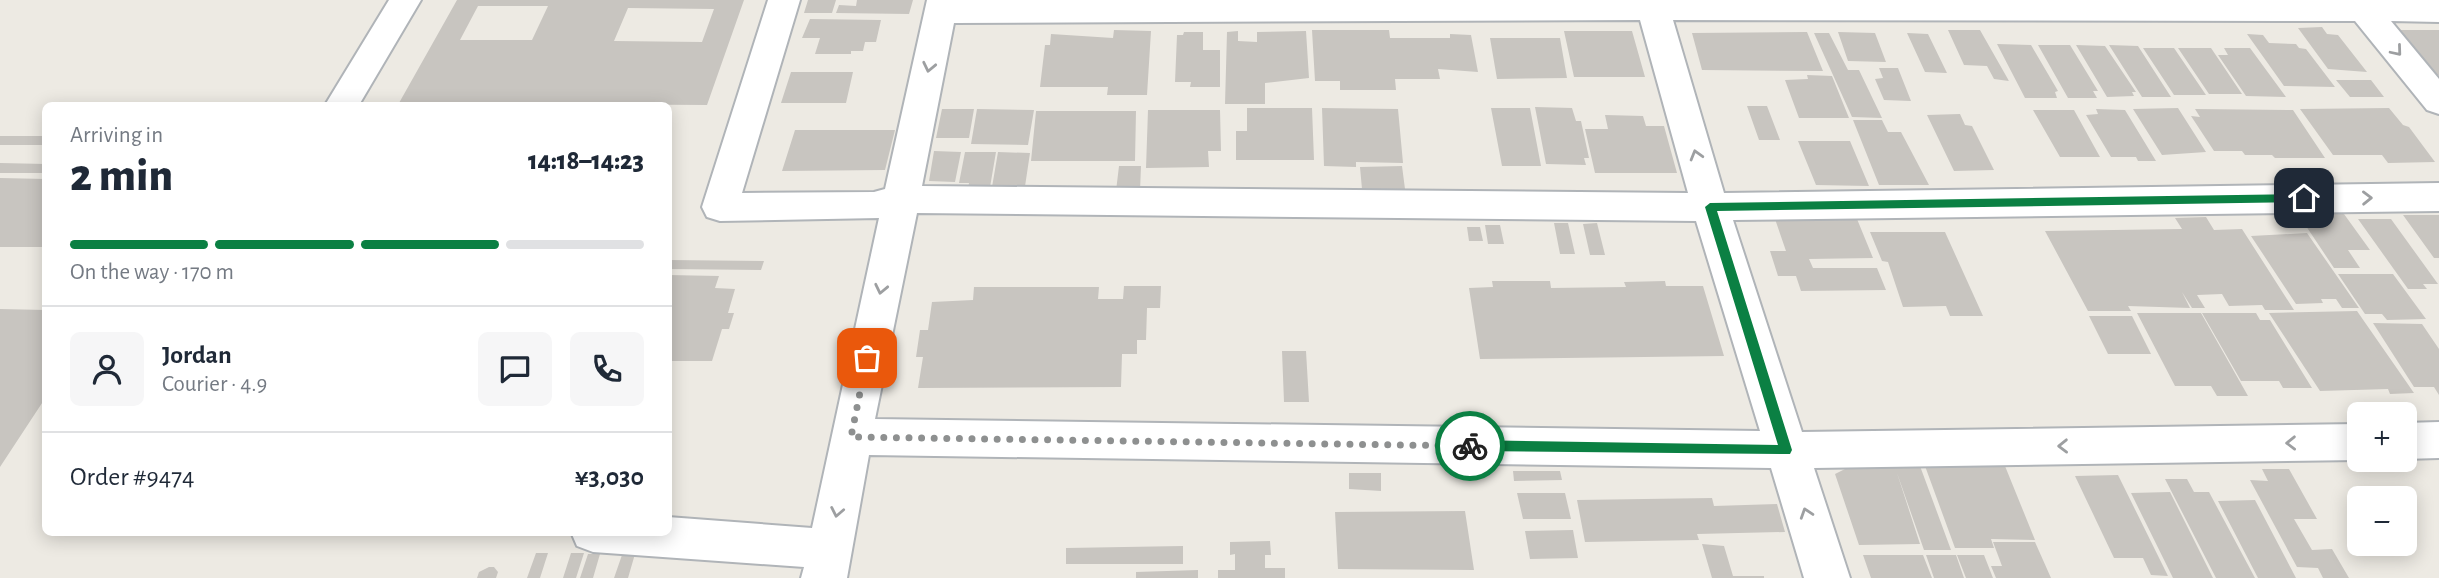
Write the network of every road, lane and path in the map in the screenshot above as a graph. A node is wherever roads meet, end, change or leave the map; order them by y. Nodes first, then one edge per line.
1 (405, 0) edge
2 (784, 0) edge
3 (1652, 4) edge
4 (942, 6) edge
5 (2359, 6) edge
6 (2439, 11) edge
7 (344, 102) edge
8 (2439, 102) edge
9 (2439, 197) edge
10 (900, 199) junction
11 (1710, 207) junction
12 (851, 437) junction
13 (2439, 440) edge
14 (2417, 441) edge
15 (2347, 442) edge
16 (1786, 450) junction
17 (623, 536) edge
18 (827, 563) edge
19 (1827, 578) edge

1 - 7 street
2 - 10 street
3 - 4 street
3 - 5 street
11 -> 3 street
4 -> 10 street
5 - 6 street
5 -> 8 street
11 -> 9 street
10 - 11 street
10 -> 12 street
11 - 16 street
12 - 16 street
12 -> 18 street
13 - 14 street
15 -> 16 street
19 -> 16 street
17 - 18 street

